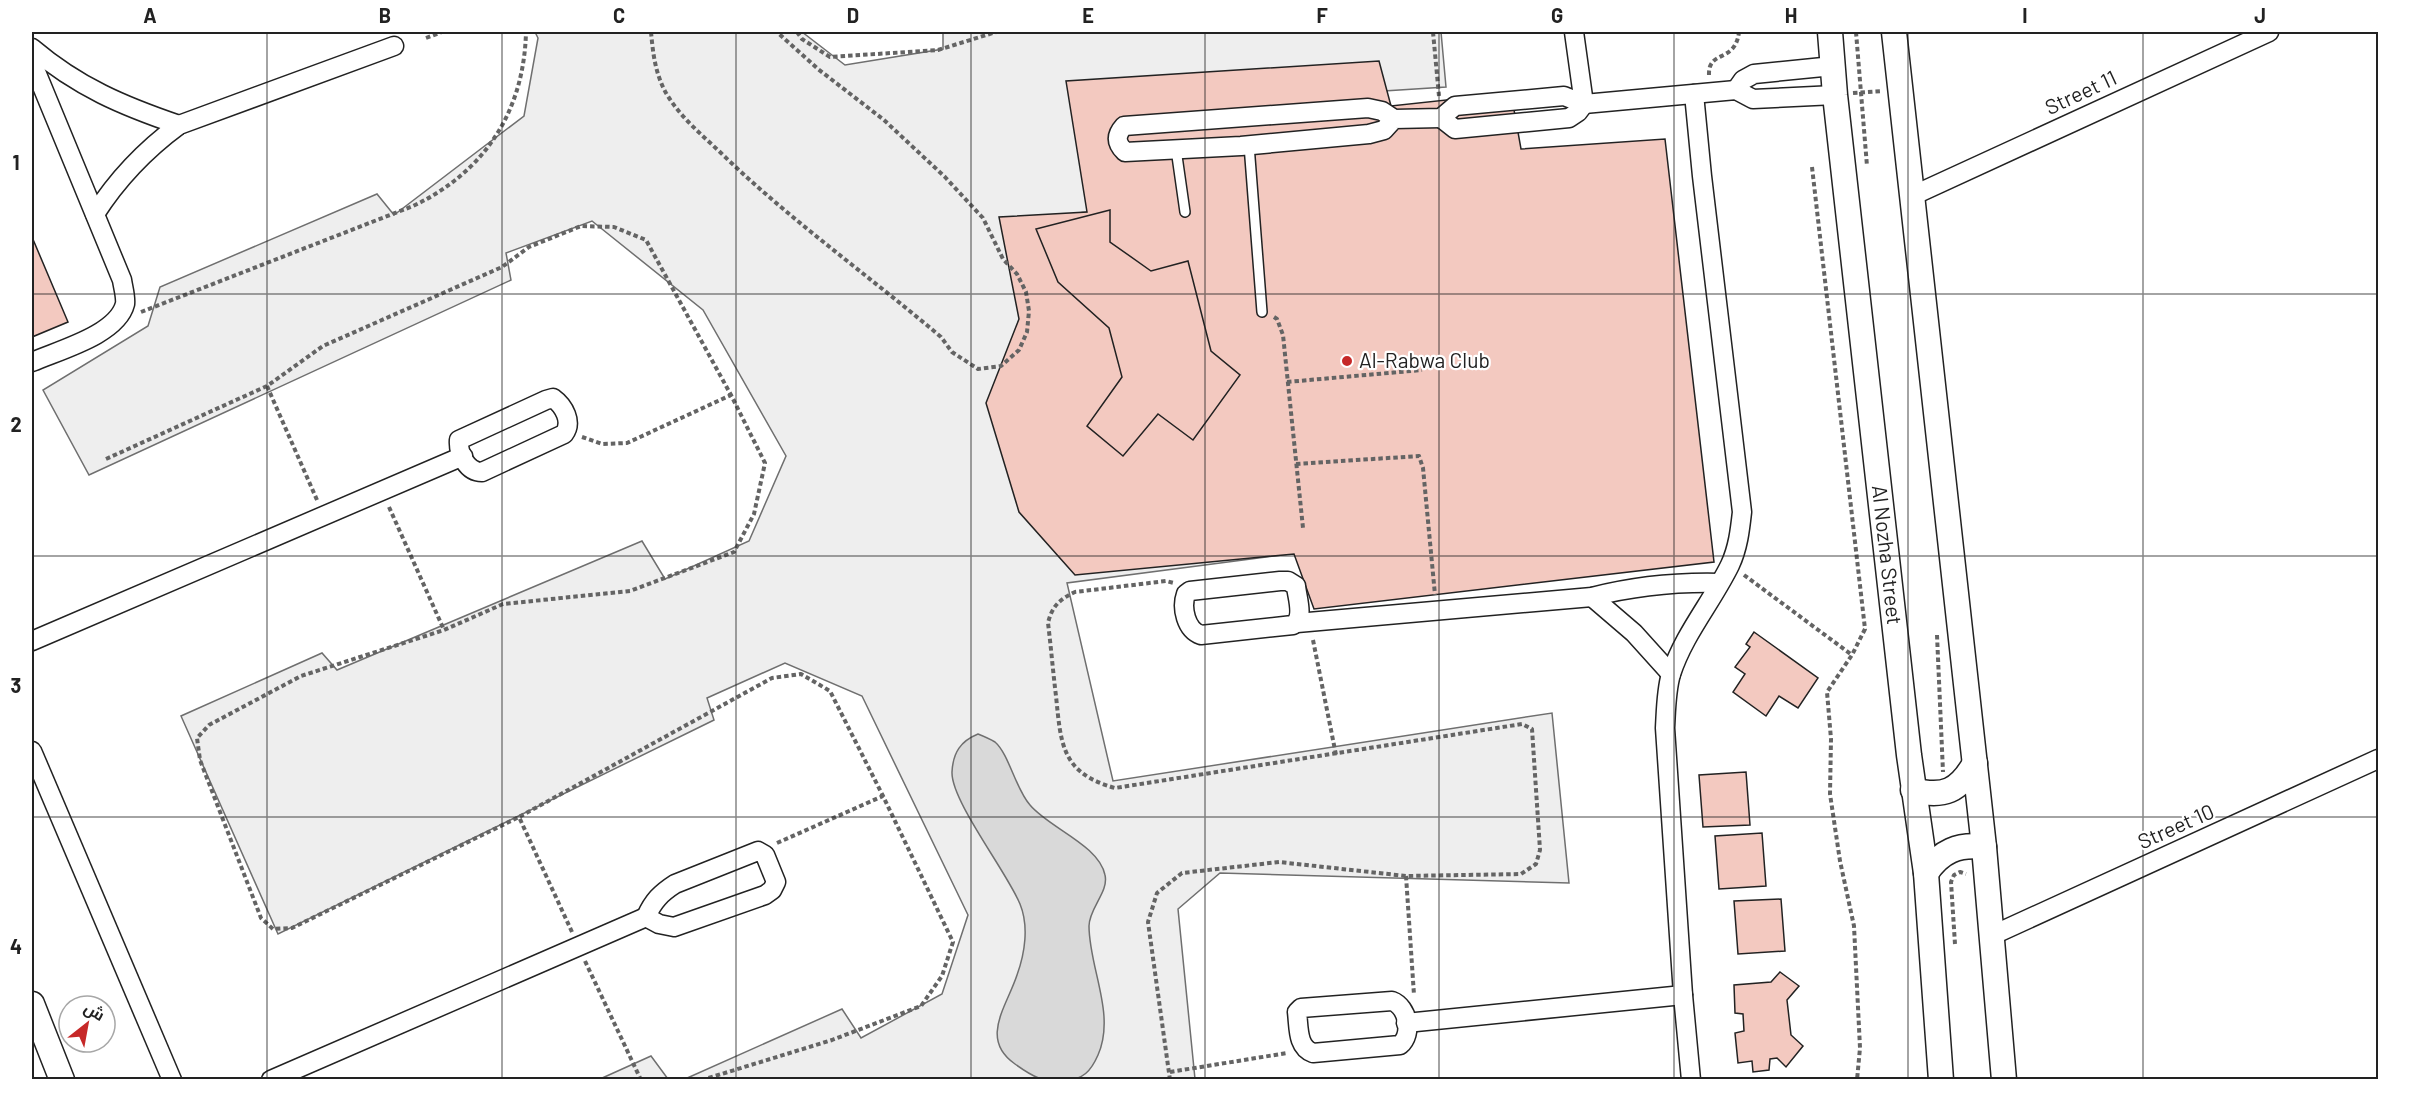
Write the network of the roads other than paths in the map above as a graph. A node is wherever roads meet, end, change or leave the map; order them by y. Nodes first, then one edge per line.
1 (1574, 32) edge
2 (1830, 32) edge
3 (1894, 32) edge
4 (2269, 32) edge
5 (394, 46) dead end
6 (32, 48) edge
7 (32, 62) edge
8 (1833, 66) junction
9 (1736, 90) junction
10 (1702, 93) junction
11 (1835, 95) junction
12 (1584, 104) junction
13 (1239, 117) junction
14 (1394, 119) junction
15 (179, 125) junction
16 (1245, 146) junction
17 (1176, 149) junction
18 (1912, 196) junction
19 (1185, 212) dead end
20 (95, 214) junction
21 (1262, 312) road end
22 (32, 362) edge
23 (462, 456) junction
24 (1719, 583) junction
25 (1592, 597) junction
26 (1303, 622) junction
27 (32, 642) edge
28 (1671, 674) junction
29 (32, 751) edge
30 (2379, 759) edge
31 (1975, 764) junction
32 (1913, 790) junction
33 (1984, 847) junction
34 (1926, 873) junction
35 (646, 916) junction
36 (1992, 935) junction
37 (1683, 995) junction
38 (33, 1015) edge
39 (1411, 1023) junction
40 (62, 1080) edge
41 (172, 1080) edge
42 (271, 1080) edge
43 (1691, 1080) edge
44 (1941, 1080) edge
45 (2004, 1080) edge

1 - 12 street
2 - 8 main road, Al Nozha Street
3 - 18 main road
4 - 18 street, Street 11
5 - 15 street
6 - 15 street
7 - 20 street
8 - 9 street
8 - 11 main road, Al Nozha Street
9 - 10 street
9 - 11 street
10 - 12 street
10 - 24 street
11 - 32 main road, Al Nozha Street
12 - 14 street
13 - 14 street
13 - 16 street
13 - 17 street
14 - 16 street
15 - 20 street
16 - 17 street
16 - 21 lane
17 - 19 lane
18 - 31 main road
20 - 22 street
23 - 23 street
23 - 27 street
24 - 25 street
24 - 28 street
25 - 26 street
25 - 28 street
26 - 26 street
28 - 37 street
29 - 41 street
30 - 36 street, Street 10
31 - 32 main road
31 - 33 main road
32 - 34 main road, Al Nozha Street
33 - 34 main road
33 - 36 main road
34 - 44 main road, Al Nozha Street
35 - 35 street
35 - 42 street
36 - 45 main road
37 - 39 street
37 - 43 street
38 - 40 main road
39 - 39 street

